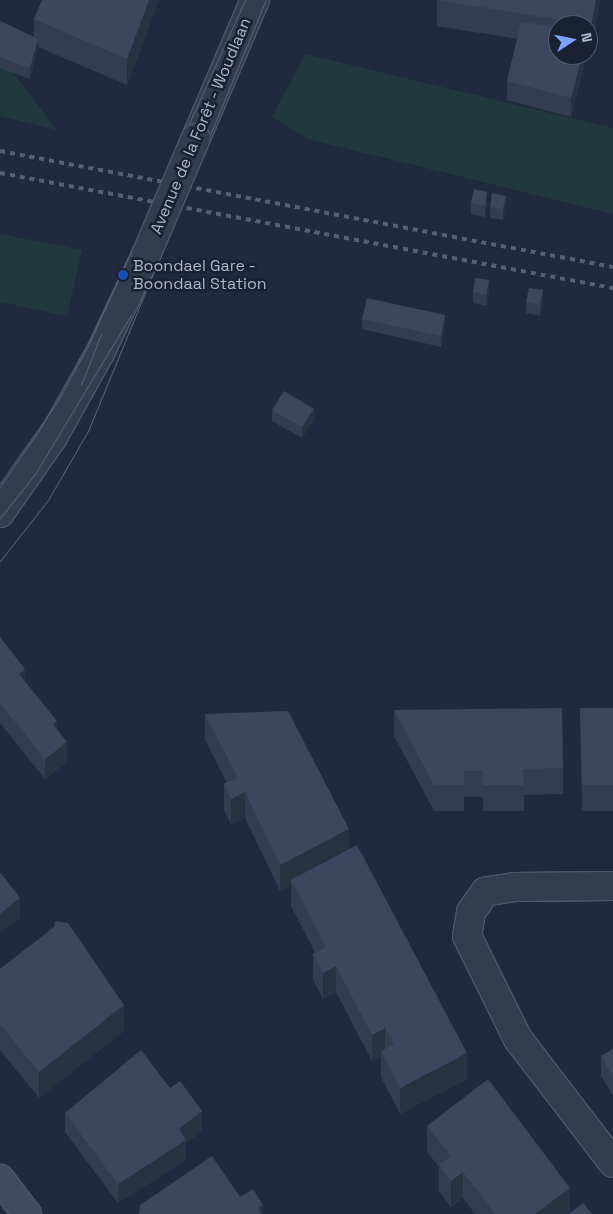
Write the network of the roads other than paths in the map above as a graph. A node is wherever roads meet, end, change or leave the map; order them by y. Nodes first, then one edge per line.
1 (255, 0) edge
2 (0, 513) edge
3 (613, 886) edge
4 (613, 1163) edge
5 (0, 1179) edge
6 (27, 1214) edge

1 - 2 street, Avenue de la Forêt - Woudlaan, bridge
3 - 4 street
5 - 6 street

